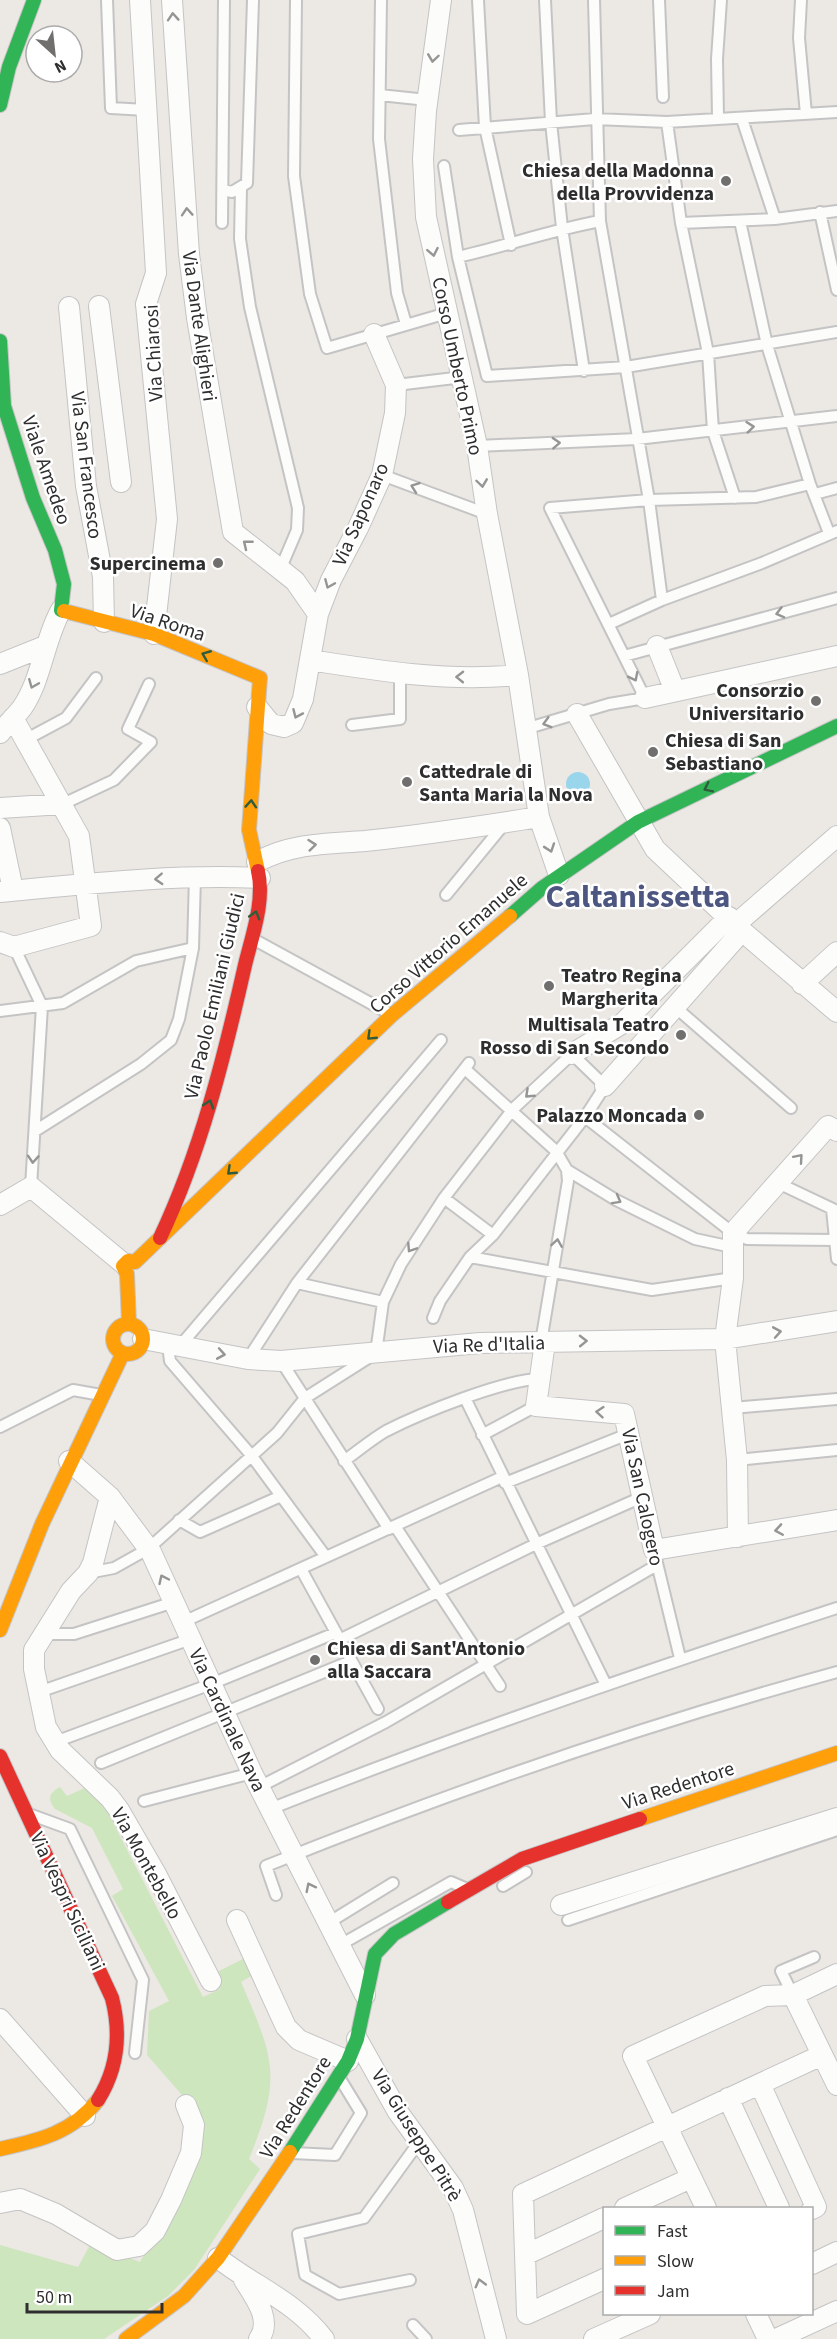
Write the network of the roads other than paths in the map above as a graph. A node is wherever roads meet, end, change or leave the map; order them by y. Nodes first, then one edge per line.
1 (34, 0) edge
2 (107, 0) edge
3 (140, 0) edge
4 (172, 0) edge
5 (224, 0) edge
6 (254, 0) edge
7 (296, 0) edge
8 (381, 0) edge
9 (441, 0) edge
10 (477, 0) edge
11 (545, 0) edge
12 (594, 0) edge
13 (659, 0) edge
14 (721, 0) edge
15 (801, 0) edge
16 (380, 95) junction
17 (663, 97) dead end
18 (427, 100) junction
19 (0, 105) edge
20 (146, 110) junction
21 (837, 112) edge
22 (806, 114) junction
23 (718, 117) junction
24 (595, 119) junction
25 (742, 119) junction
26 (551, 122) junction
27 (667, 122) junction
28 (485, 127) junction
29 (459, 130) dead end
30 (444, 166) dead end
31 (241, 188) junction
32 (223, 190) junction
33 (837, 211) edge
34 (820, 212) junction
35 (774, 219) junction
36 (600, 221) junction
37 (740, 221) junction
38 (222, 223) dead end
39 (681, 223) junction
40 (562, 228) junction
41 (511, 245) junction
42 (458, 256) junction
43 (837, 290) edge
44 (99, 306) dead end
45 (69, 307) dead end
46 (447, 312) junction
47 (406, 324) junction
48 (837, 332) edge
49 (374, 334) junction
50 (0, 341) edge
51 (767, 345) junction
52 (708, 352) junction
53 (626, 367) junction
54 (584, 371) junction
55 (463, 377) junction
56 (396, 385) junction
57 (837, 416) edge
58 (792, 423) junction
59 (713, 431) junction
60 (638, 439) junction
61 (477, 446) junction
62 (382, 475) junction
63 (121, 482) dead end
64 (810, 484) junction
65 (837, 488) edge
66 (815, 494) junction
67 (735, 498) junction
68 (649, 500) junction
69 (487, 514) junction
70 (833, 532) edge
71 (280, 570) junction
72 (837, 598) edge
73 (662, 600) junction
74 (61, 610) junction
75 (318, 614) junction
76 (104, 622) junction
77 (609, 624) junction
78 (154, 634) junction
79 (45, 646) junction
80 (657, 646) junction
81 (624, 656) junction
82 (837, 656) edge
83 (310, 660) junction
84 (0, 664) edge
85 (400, 674) junction
86 (518, 675) junction
87 (96, 678) dead end
88 (260, 678) joint
89 (149, 684) dead end
90 (675, 691) junction
91 (645, 698) junction
92 (257, 707) junction
93 (578, 714) junction
94 (6, 725) edge
95 (352, 725) dead end
96 (837, 726) edge
97 (525, 729) junction
98 (25, 740) junction
99 (63, 804) junction
100 (0, 808) edge
101 (539, 817) junction
102 (506, 822) junction
103 (638, 822) junction
104 (0, 828) edge
105 (837, 836) edge
106 (258, 870) junction
107 (559, 875) junction
108 (195, 877) junction
109 (86, 882) junction
110 (7, 891) edge
111 (446, 895) dead end
112 (736, 924) junction
113 (249, 936) junction
114 (7, 944) edge
115 (193, 948) junction
116 (833, 955) edge
117 (663, 983) junction
118 (802, 984) junction
119 (677, 1003) junction
120 (42, 1006) junction
121 (0, 1011) edge
122 (837, 1012) edge
123 (392, 1015) junction
124 (441, 1040) dead end
125 (572, 1054) junction
126 (605, 1086) junction
127 (791, 1108) dead end
128 (513, 1109) junction
129 (585, 1117) junction
130 (35, 1131) junction
131 (837, 1131) edge
132 (556, 1151) junction
133 (567, 1170) junction
134 (778, 1183) junction
135 (31, 1187) junction
136 (444, 1198) junction
137 (0, 1205) edge
138 (835, 1210) edge
139 (493, 1235) junction
140 (160, 1238) junction
141 (733, 1240) junction
142 (836, 1240) edge
143 (470, 1257) junction
144 (837, 1259) edge
145 (129, 1267) junction
146 (552, 1273) junction
147 (733, 1278) junction
148 (297, 1283) junction
149 (382, 1302) junction
150 (433, 1318) dead end
151 (837, 1322) edge
152 (129, 1324) junction
153 (143, 1339) junction
154 (724, 1339) junction
155 (543, 1342) junction
156 (173, 1346) junction
157 (123, 1353) junction
158 (376, 1353) junction
159 (248, 1359) junction
160 (281, 1361) junction
161 (540, 1379) junction
162 (102, 1395) junction
163 (305, 1398) junction
164 (465, 1398) junction
165 (837, 1399) edge
166 (536, 1406) junction
167 (732, 1408) junction
168 (0, 1427) edge
169 (628, 1434) junction
170 (482, 1435) junction
171 (837, 1450) edge
172 (251, 1455) junction
173 (737, 1460) junction
174 (69, 1461) junction
175 (344, 1461) junction
176 (504, 1480) junction
177 (281, 1496) junction
178 (110, 1497) junction
179 (642, 1497) junction
180 (180, 1520) junction
181 (837, 1520) edge
182 (392, 1527) junction
183 (738, 1537) junction
184 (536, 1544) junction
185 (148, 1549) junction
186 (326, 1557) junction
187 (656, 1558) junction
188 (301, 1569) junction
189 (88, 1573) junction
190 (439, 1591) junction
191 (174, 1602) junction
192 (837, 1608) edge
193 (571, 1614) junction
194 (0, 1629) edge
195 (187, 1631) junction
196 (44, 1634) junction
197 (337, 1636) junction
198 (680, 1658) junction
199 (351, 1661) junction
200 (487, 1665) junction
201 (837, 1672) edge
202 (211, 1684) junction
203 (606, 1685) junction
204 (500, 1686) dead end
205 (39, 1692) junction
206 (378, 1709) dead end
207 (224, 1713) junction
208 (55, 1742) junction
209 (837, 1753) edge
210 (0, 1756) edge
211 (100, 1763) dead end
212 (255, 1780) junction
213 (144, 1801) dead end
214 (270, 1809) junction
215 (26, 1813) junction
216 (837, 1818) edge
217 (650, 1826) dead end
218 (837, 1830) edge
219 (591, 1844) dead end
220 (294, 1855) junction
221 (526, 1872) dead end
222 (393, 1883) dead end
223 (468, 1889) junction
224 (490, 1893) dead end
225 (276, 1895) dead end
226 (565, 1913) joint
227 (237, 1920) dead end
228 (328, 1923) junction
229 (340, 1945) junction
230 (814, 1957) dead end
231 (837, 1974) edge
232 (211, 1981) dead end
233 (365, 1995) junction
234 (793, 1995) junction
235 (0, 2019) edge
236 (357, 2039) junction
237 (126, 2052) junction
238 (822, 2055) junction
239 (343, 2069) junction
240 (760, 2084) junction
241 (837, 2085) edge
242 (728, 2098) junction
243 (186, 2105) dead end
244 (85, 2116) junction
245 (667, 2126) junction
246 (418, 2142) junction
247 (0, 2149) edge
248 (290, 2153) junction
249 (692, 2178) junction
250 (0, 2203) edge
251 (627, 2207) edge
252 (706, 2207) edge
253 (779, 2207) edge
254 (813, 2208) edge
255 (603, 2218) edge
256 (837, 2252) edge
257 (525, 2255) junction
258 (218, 2258) junction
259 (815, 2262) edge
260 (243, 2277) junction
261 (603, 2279) edge
262 (410, 2280) dead end
263 (837, 2311) edge
264 (646, 2315) edge
265 (757, 2315) edge
266 (413, 2325) dead end
267 (126, 2339) edge
268 (259, 2339) edge
269 (324, 2339) edge
270 (426, 2339) edge
271 (496, 2339) edge
272 (594, 2339) edge
273 (768, 2339) edge
274 (776, 2339) edge

1 - 19 street
2 - 20 lane
3 - 20 street, Via Chiarosi
71 -> 4 street, Via Dante Alighieri
5 - 32 lane
6 - 31 lane
7 - 49 lane
8 - 16 lane
9 -> 18 street, Corso Umberto Primo
10 - 28 lane
11 - 26 lane
12 - 24 lane
13 - 17 lane
14 - 23 lane
15 - 22 lane
16 - 18 lane
16 - 47 lane
18 -> 46 street, Corso Umberto Primo
20 - 78 street, Via Chiarosi
21 - 22 lane
22 - 25 lane
23 - 25 lane
23 - 27 lane
24 - 26 lane
24 - 27 lane
24 - 36 lane
25 - 35 lane
26 - 28 lane
26 - 40 lane
27 - 39 lane
28 - 29 lane
28 - 41 lane
30 - 42 lane
31 - 32 lane
31 - 71 lane
32 - 38 lane
33 - 34 lane
34 - 35 lane
34 - 43 lane
35 - 37 lane
36 - 40 lane
36 - 53 lane
37 - 39 lane
37 - 51 lane
39 - 52 lane
40 - 41 lane
40 - 54 lane
41 - 42 lane
42 - 54 lane
44 - 63 street
45 - 76 street, Via San Francesco
46 - 47 lane
46 - 55 street, Corso Umberto Primo
47 - 49 lane
48 - 51 lane
49 - 56 street, Via Saponaro
50 - 74 street, Viale Amedeo
51 - 52 lane
51 - 58 lane
52 - 53 lane
52 - 59 lane
53 - 54 lane
53 - 60 lane
55 - 56 lane
55 - 61 street, Corso Umberto Primo
56 - 62 street, Via Saponaro
57 - 58 lane
59 -> 58 lane
58 - 64 lane
59 - 60 lane
59 - 67 lane
61 -> 60 lane
60 - 68 lane
61 -> 69 street, Corso Umberto Primo
69 -> 62 lane
62 -> 75 street, Via Saponaro
64 - 66 lane
64 - 67 lane
65 - 66 lane
66 - 70 lane
67 - 68 lane
68 - 73 lane
68 - 77 lane
69 - 86 street, Corso Umberto Primo
70 - 73 lane
71 - 75 street, Via Dante Alighieri
72 -> 80 lane
73 - 77 lane
74 - 76 street, Via Roma
74 - 79 street
75 - 83 street, Via Saponaro
76 - 78 street, Via Roma
77 - 81 lane
88 -> 78 street, Via Roma
79 - 84 street
79 -> 94 street
80 - 81 lane
80 - 90 street
81 -> 91 lane
82 - 90 street
83 - 85 street
83 -> 92 street, Via Saponaro
86 -> 85 street
85 - 95 lane
86 - 97 street, Corso Umberto Primo
87 - 98 lane
88 - 92 street, Via Paolo Emiliani Giudici
89 - 99 lane
90 - 91 street
91 - 93 lane
106 -> 92 street, Via Paolo Emiliani Giudici
93 -> 97 lane
93 - 103 street
94 - 98 street
96 -> 103 street, Corso Vittorio Emanuele
97 - 101 street, Corso Umberto Primo
98 - 99 street
99 - 100 street
99 - 109 street
101 - 102 street
101 -> 107 street, Corso Umberto Primo
106 -> 102 street
102 - 111 lane
103 - 107 street, Corso Vittorio Emanuele
103 - 112 street
104 - 110 street
105 - 112 street
106 - 108 street
113 -> 106 street, Via Paolo Emiliani Giudici
107 - 123 street, Corso Vittorio Emanuele
108 -> 109 street
108 - 115 lane
109 - 110 street
109 - 114 street
112 - 117 street
112 - 118 street
112 - 119 street
113 - 123 lane
140 -> 113 street, Via Paolo Emiliani Giudici
114 - 120 lane
115 - 120 lane
115 - 130 lane
116 - 118 street
117 - 119 street
117 - 125 street
118 - 122 street
119 - 126 street
119 - 127 lane
120 - 121 lane
120 - 130 lane
123 -> 140 street, Corso Vittorio Emanuele
124 - 156 lane
125 - 126 lane
125 -> 128 lane
126 - 129 lane
128 - 132 lane
128 - 136 lane
128 - 148 lane
129 - 132 lane
129 - 141 lane
130 -> 135 lane
134 -> 131 street
132 - 133 lane
132 - 139 lane
133 -> 141 lane
146 -> 133 lane
134 - 138 lane
134 - 141 street
135 - 137 street
135 - 145 street
136 - 139 lane
136 -> 149 lane
138 - 142 lane
139 - 143 lane
140 - 145 street, Corso Vittorio Emanuele
141 - 142 lane
141 - 147 street
142 - 144 lane
143 - 146 lane
143 - 150 lane
145 - 152 street
146 - 147 lane
146 - 155 lane
147 - 154 street
148 - 149 lane
148 - 159 lane
149 - 158 lane
154 -> 151 street, Via Re d'Italia
152 - 153 street
152 - 157 street
153 - 156 street, Via Re d'Italia
153 - 157 street
155 -> 154 street, Via Re d'Italia
154 - 167 street
155 - 158 street, Via Re d'Italia
155 - 161 street
156 -> 159 street, Via Re d'Italia
156 - 172 lane
157 - 162 street
158 - 160 street, Via Re d'Italia
158 - 163 lane
159 - 160 street, Via Re d'Italia
160 - 163 lane
161 - 164 lane
161 - 166 street
162 - 168 lane
162 - 174 street
163 - 172 lane
163 - 175 lane
164 - 170 lane
164 - 175 lane
165 - 167 lane
169 -> 166 street, Via San Calogero
166 - 170 lane
167 - 173 street
169 - 176 lane
169 - 179 street, Via San Calogero
170 - 176 lane
171 - 173 lane
172 - 177 lane
172 - 180 lane
173 - 183 street
174 - 178 street, Via Cardinale Nava
174 - 194 street
175 - 182 lane
176 - 182 lane
176 - 184 lane
177 - 180 lane
177 - 186 lane
178 - 185 street, Via Cardinale Nava
178 - 189 street, Via Montebello
179 - 184 lane
179 - 187 street, Via San Calogero
180 - 185 lane
181 -> 183 street
182 - 186 lane
182 - 190 lane
183 - 187 street
184 - 190 lane
184 - 193 lane
185 - 189 lane
191 -> 185 street, Via Cardinale Nava
186 - 188 lane
187 - 193 lane
187 - 198 lane, Via San Calogero
188 - 195 lane
188 - 197 lane
189 - 196 street, Via Montebello
190 - 197 lane
190 - 200 lane
191 - 195 street, Via Cardinale Nava
191 - 196 lane
192 - 198 lane
193 - 200 lane
193 - 203 lane
195 - 202 street, Via Cardinale Nava
195 - 205 lane
196 - 205 street, Via Montebello
197 - 199 lane
197 - 202 lane
198 - 203 lane
199 - 206 lane
199 - 207 lane
200 - 204 lane
200 - 212 lane
201 - 220 lane
202 - 207 street, Via Cardinale Nava
202 - 208 lane
203 - 214 lane
205 - 208 street, Via Montebello
207 - 211 lane
207 - 212 street, Via Cardinale Nava
208 - 232 street, Via Montebello
209 - 223 street, Via Redentore
210 - 215 street, Via Vespri Siciliani
212 - 213 lane
212 - 214 street, Via Cardinale Nava
214 - 220 street, Via Cardinale Nava
215 - 237 street, Via Vespri Siciliani
215 - 237 lane
216 - 226 street
217 - 219 lane, Via Redentore
218 - 226 lane
220 - 225 lane
228 -> 220 street, Via Cardinale Nava
221 - 224 lane
222 - 228 lane
223 - 229 lane
223 - 233 street, Via Redentore
227 - 239 street
228 - 229 street, Via Cardinale Nava
229 - 233 street, Via Cardinale Nava
230 - 234 lane
231 - 234 street
233 - 236 street, Via Redentore
234 - 238 street
234 - 245 street
235 - 244 street
236 - 239 street, Via Redentore
236 - 246 street, Via Giuseppe Pitrè
237 - 244 street, Via Vespri Siciliani
238 - 240 street
238 - 241 street
239 - 248 street, Via Redentore
239 - 248 lane
240 - 242 street
240 - 254 street
242 - 245 street
242 - 253 street
243 - 250 street
244 - 247 street, Via Vespri Siciliani
245 - 249 street
245 - 257 street
246 - 262 lane
271 -> 246 street, Via Giuseppe Pitrè
248 - 258 street, Via Redentore
249 - 251 street
249 - 252 street
255 - 257 street
256 - 259 street
257 - 261 street
258 - 260 street
258 - 267 street, Via Redentore
260 - 268 street
260 - 269 street
263 - 274 street
264 - 272 street
265 - 273 street
266 - 270 lane

